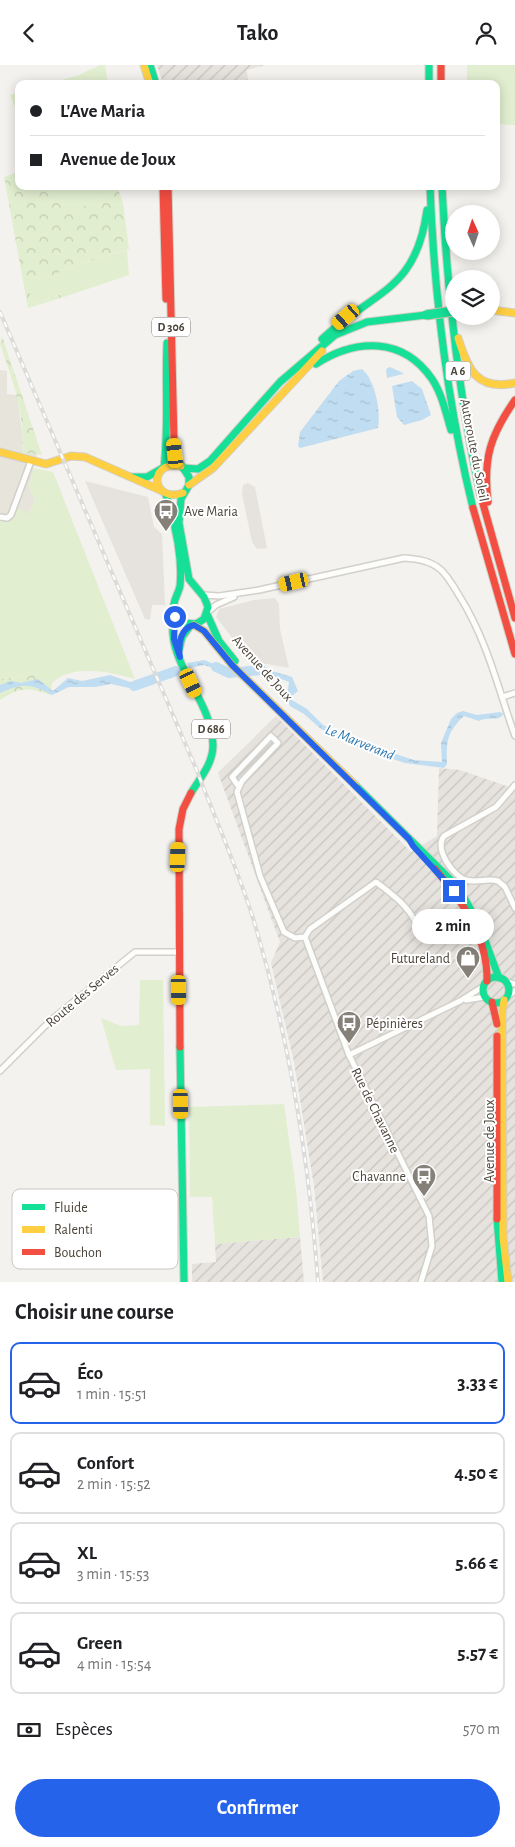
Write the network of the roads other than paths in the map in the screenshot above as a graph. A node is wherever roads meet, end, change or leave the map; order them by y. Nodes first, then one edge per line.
1 (144, 65) edge
2 (150, 65) edge
3 (430, 65) edge
4 (441, 65) edge
5 (149, 80) edge
6 (155, 80) edge
7 (429, 80) edge
8 (441, 80) edge
9 (163, 190) edge
10 (168, 190) edge
11 (430, 190) edge
12 (430, 190) edge
13 (442, 190) edge
14 (449, 270) edge
15 (500, 310) edge
16 (515, 311) edge
17 (445, 313) edge
18 (426, 316) junction
19 (455, 325) edge
20 (456, 325) edge
21 (308, 357) junction
22 (302, 375) junction
23 (515, 383) edge
24 (515, 400) edge
25 (0, 452) edge
26 (31, 461) junction
27 (182, 467) junction
28 (163, 468) junction
29 (465, 474) junction
30 (127, 477) junction
31 (186, 489) junction
32 (163, 493) junction
33 (0, 517) edge
34 (496, 552) junction
35 (201, 593) junction
36 (179, 594) junction
37 (241, 594) junction
38 (208, 613) junction
39 (174, 614) junction
40 (515, 618) edge
41 (193, 625) junction
42 (515, 655) edge
43 (181, 658) junction
44 (235, 665) junction
45 (515, 693) edge
46 (502, 697) junction
47 (515, 736) edge
48 (515, 785) edge
49 (240, 787) junction
50 (409, 839) junction
51 (515, 908) edge
52 (420, 935) dead end
53 (305, 937) junction
54 (178, 952) junction
55 (507, 981) edge
56 (486, 983) junction
57 (509, 996) edge
58 (489, 1000) junction
59 (460, 1001) junction
60 (349, 1055) junction
61 (0, 1071) edge
62 (184, 1282) edge
63 (421, 1282) edge
64 (502, 1282) edge
65 (508, 1282) edge

1 - 5 main road
2 - 6 main road
3 - 7 main road
4 - 8 main road
9 - 28 main road, D 306
10 - 27 main road, D 306
11 - 21 main road
12 - 29 main road, Autoroute du Soleil / A 6
13 - 14 main road, Autoroute du Soleil / A 6
15 - 16 main road
17 - 18 main road, bridge
18 - 21 main road
18 - 22 main road
19 - 34 main road, Autoroute du Soleil / A 6
20 - 23 main road
21 - 27 main road
22 - 29 main road
22 - 31 main road
24 - 34 main road
25 - 26 main road
26 - 30 main road
26 - 33 street
27 - 28 main road
27 - 31 main road
28 - 30 main road
28 - 32 main road
29 - 42 main road, Autoroute du Soleil / A 6
30 - 32 main road
31 - 32 main road
31 - 35 main road
32 - 36 main road
34 - 40 main road, Autoroute du Soleil / A 6
35 - 36 main road
35 - 37 street
35 - 38 main road
36 - 39 main road
37 - 38 street
37 - 46 street
38 - 41 main road
38 - 44 main road, Avenue de Joux
39 - 41 main road
39 - 43 main road, D 686
41 - 43 main road
41 - 44 main road, Avenue de Joux
43 - 54 main road, D 686
44 - 50 main road, Avenue de Joux
45 - 46 street
46 - 47 street
48 - 51 street
49 - 49 street
49 - 53 street
50 - 55 main road, Avenue de Joux
50 - 56 main road, Avenue de Joux
52 - 53 street
53 - 60 street, Rue de Chavanne
54 - 61 street, Route des Serves
54 - 62 main road, D 686
55 - 56 main road
55 - 57 main road, Avenue de Joux
56 - 58 main road, Avenue de Joux
56 - 59 street
57 - 58 main road
57 - 65 main road, Avenue de Joux
58 - 59 street
58 - 64 main road, Avenue de Joux
59 - 60 street
60 - 63 street, Rue de Chavanne

